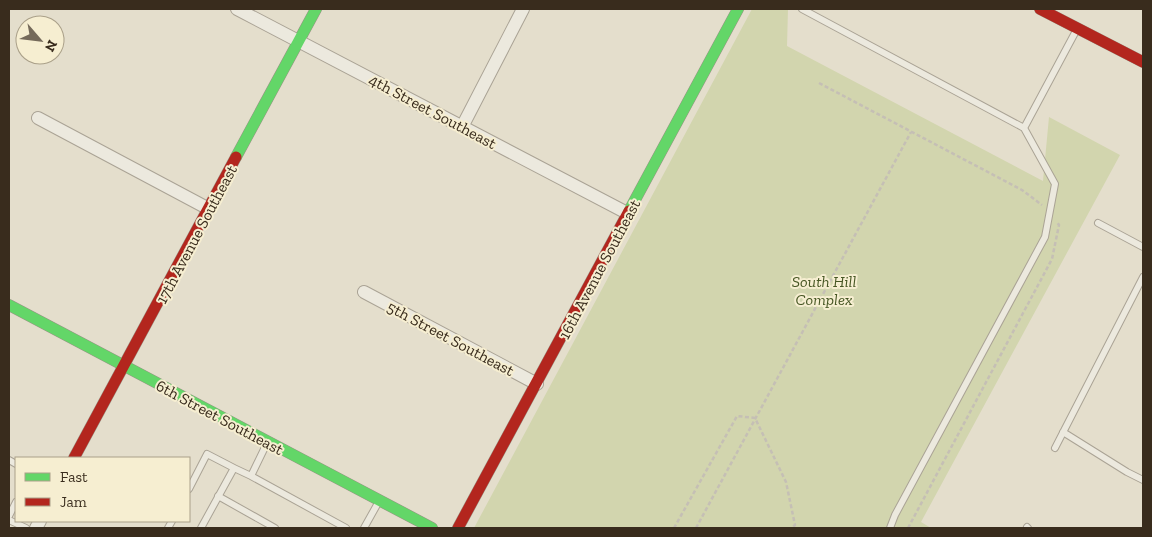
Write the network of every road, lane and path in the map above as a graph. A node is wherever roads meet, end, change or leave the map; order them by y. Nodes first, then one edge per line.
1 (236, 9) edge
2 (316, 9) edge
3 (523, 9) edge
4 (738, 9) edge
5 (802, 9) edge
6 (1040, 9) edge
7 (1077, 28) junction
8 (300, 42) junction
9 (1143, 62) edge
10 (819, 84) dead end
11 (38, 118) dead end
12 (462, 127) junction
13 (1024, 128) junction
14 (911, 132) junction
15 (209, 210) junction
16 (1050, 211) junction
17 (629, 214) junction
18 (1098, 223) dead end
19 (1143, 247) edge
20 (1143, 277) edge
21 (364, 292) dead end
22 (9, 305) edge
23 (124, 367) junction
24 (537, 384) junction
25 (755, 418) junction
26 (1063, 432) junction
27 (267, 442) junction
28 (1055, 448) dead end
29 (75, 457) edge
30 (234, 468) junction
31 (251, 476) junction
32 (1143, 480) edge
33 (190, 487) edge
34 (218, 496) junction
35 (379, 501) junction
36 (15, 504) edge
37 (9, 518) edge
38 (201, 528) edge
39 (275, 528) edge
40 (346, 528) edge
41 (364, 528) edge
42 (432, 528) edge
43 (458, 528) edge
44 (674, 528) edge
45 (696, 528) edge
46 (792, 528) edge
47 (890, 528) edge
48 (908, 528) edge

1 - 8 street, 4th Street Southeast
2 - 8 street, 17th Avenue Southeast
3 - 12 street
4 - 17 street, 16th Avenue Southeast
5 - 13 lane
6 - 7 street
7 - 9 street
7 - 13 lane
8 - 12 street, 4th Street Southeast
8 - 15 street, 17th Avenue Southeast
10 - 14 path
11 - 15 street
12 - 17 street, 4th Street Southeast
13 - 16 lane
14 - 16 path
14 - 25 path
15 - 23 street, 17th Avenue Southeast
16 - 47 lane
16 - 48 path
17 - 24 street, 16th Avenue Southeast
18 - 19 lane
20 - 26 lane
21 - 24 street, 5th Street Southeast
22 - 23 street, 6th Street Southeast
23 - 27 street, 6th Street Southeast
23 - 29 street, 17th Avenue Southeast
24 - 43 street, 16th Avenue Southeast
25 - 44 path
25 - 45 path
25 - 46 path
26 - 28 lane
26 - 32 lane
27 - 31 lane
27 - 35 street, 6th Street Southeast
30 - 31 lane
30 - 33 lane
30 - 34 lane
31 - 40 lane
34 - 38 lane
34 - 39 lane
35 - 41 lane
35 - 42 street, 6th Street Southeast
36 - 37 lane

